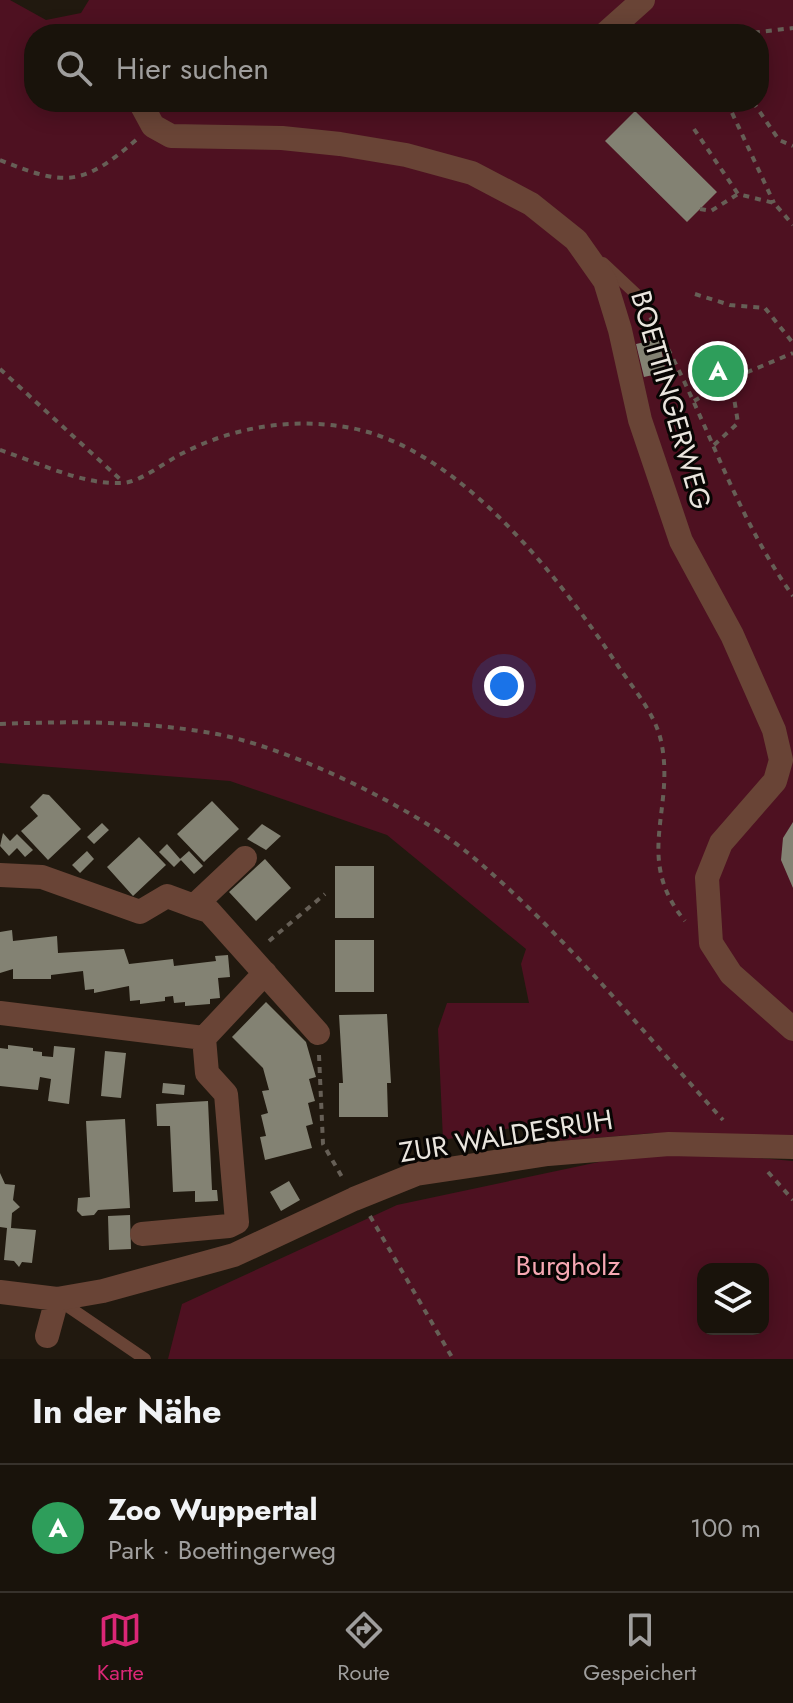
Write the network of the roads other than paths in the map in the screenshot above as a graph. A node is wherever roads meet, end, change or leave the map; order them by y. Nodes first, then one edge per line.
1 (643, 0) edge
2 (616, 24) edge
3 (145, 112) edge
4 (576, 240) junction
5 (636, 294) road end
6 (245, 858) dead end
7 (0, 875) edge
8 (194, 906) junction
9 (258, 966) junction
10 (0, 1013) edge
11 (793, 1029) edge
12 (318, 1033) road end
13 (204, 1038) junction
14 (793, 1147) edge
15 (142, 1234) dead end
16 (0, 1292) edge
17 (57, 1299) junction
18 (47, 1336) dead end
19 (145, 1359) edge

1 - 2 street
3 - 4 street, BOETTINGERWEG
4 - 5 lane
4 - 11 street, BOETTINGERWEG
6 - 8 street
7 - 8 street
8 - 9 street
9 - 12 street
9 - 13 street
10 - 13 street
13 - 15 street
14 - 17 street, ZUR WALDESRUH
16 - 17 street, ZUR WALDESRUH
17 - 18 street
17 - 19 lane

